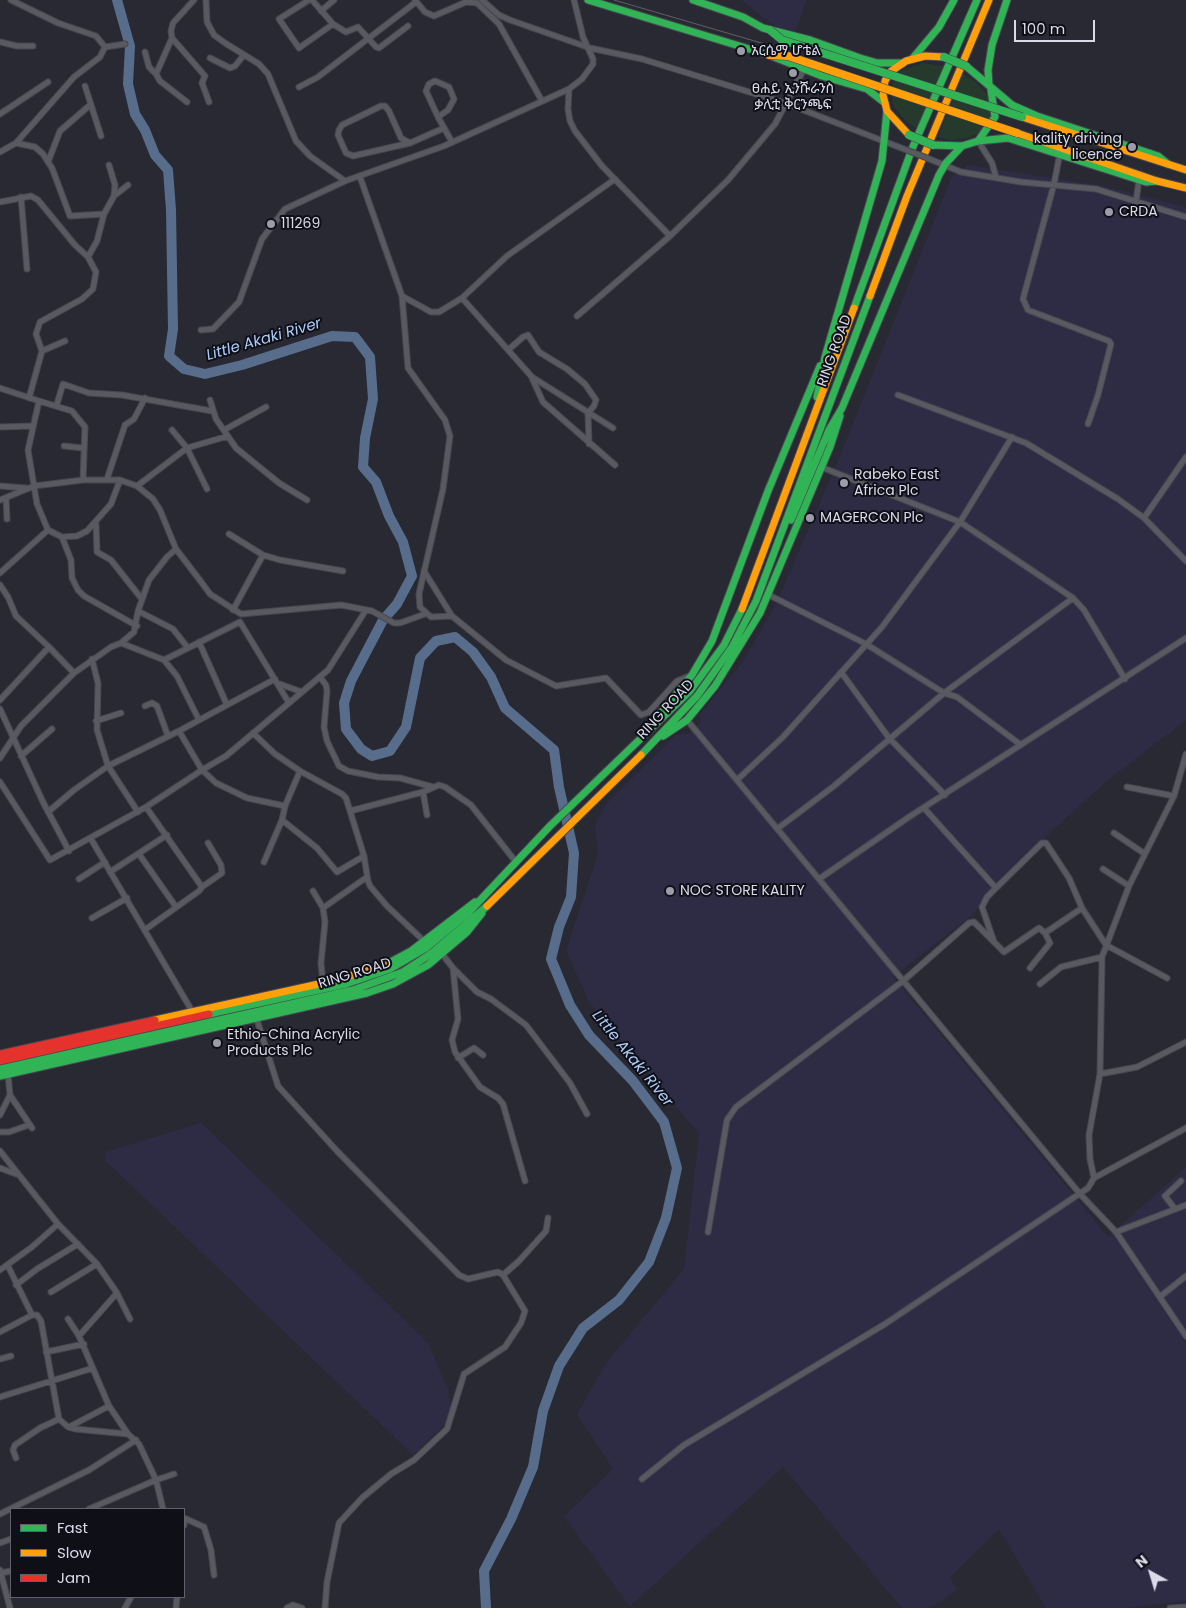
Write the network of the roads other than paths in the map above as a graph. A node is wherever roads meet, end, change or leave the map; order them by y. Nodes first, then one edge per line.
1 (11, 0) edge
2 (194, 0) edge
3 (206, 0) edge
4 (310, 0) edge
5 (334, 0) edge
6 (482, 0) edge
7 (574, 0) edge
8 (588, 0) edge
9 (693, 0) edge
10 (954, 0) edge
11 (976, 0) edge
12 (989, 0) edge
13 (1007, 0) edge
14 (415, 1) edge
15 (321, 11) junction
16 (499, 15) junction
17 (333, 24) junction
18 (499, 24) junction
19 (408, 26) dead end
20 (770, 30) junction
21 (172, 38) junction
22 (368, 39) junction
23 (0, 42) edge
24 (124, 44) dead end
25 (33, 46) dead end
26 (105, 47) junction
27 (590, 48) junction
28 (145, 52) dead end
29 (244, 55) junction
30 (769, 55) junction
31 (210, 58) dead end
32 (914, 58) junction
33 (903, 63) junction
34 (804, 69) junction
35 (156, 74) junction
36 (48, 82) dead end
37 (989, 85) junction
38 (85, 86) dead end
39 (299, 87) dead end
40 (569, 89) junction
41 (542, 101) junction
42 (187, 102) dead end
43 (208, 102) dead end
44 (785, 102) junction
45 (90, 105) junction
46 (886, 107) junction
47 (0, 114) edge
48 (438, 117) junction
49 (444, 128) junction
50 (101, 136) dead end
51 (885, 141) junction
52 (978, 141) junction
53 (452, 142) junction
54 (16, 143) junction
55 (410, 143) junction
56 (962, 146) junction
57 (0, 152) edge
58 (1060, 153) junction
59 (48, 162) junction
60 (1168, 164) junction
61 (109, 165) dead end
62 (944, 165) junction
63 (1186, 170) edge
64 (360, 177) junction
65 (996, 178) junction
66 (615, 179) junction
67 (1139, 179) junction
68 (345, 181) junction
69 (1157, 181) junction
70 (1054, 184) junction
71 (128, 185) dead end
72 (1186, 188) edge
73 (114, 196) junction
74 (21, 197) junction
75 (0, 202) edge
76 (1136, 202) junction
77 (104, 214) junction
78 (1186, 217) edge
79 (670, 236) junction
80 (88, 257) junction
81 (27, 269) dead end
82 (402, 296) junction
83 (462, 298) junction
84 (577, 316) dead end
85 (201, 330) dead end
86 (65, 341) dead end
87 (508, 350) junction
88 (42, 351) junction
89 (825, 357) junction
90 (532, 377) junction
91 (0, 388) edge
92 (898, 395) dead end
93 (30, 398) junction
94 (145, 398) junction
95 (210, 400) dead end
96 (38, 401) junction
97 (56, 404) junction
98 (266, 408) dead end
99 (842, 408) junction
100 (212, 411) junction
101 (588, 412) junction
102 (814, 414) junction
103 (1088, 424) dead end
104 (31, 426) junction
105 (0, 427) edge
106 (613, 428) dead end
107 (172, 430) dead end
108 (224, 430) junction
109 (228, 436) junction
110 (1012, 437) junction
111 (589, 444) junction
112 (64, 446) dead end
113 (83, 448) junction
114 (187, 448) junction
115 (1186, 457) edge
116 (615, 465) dead end
117 (821, 467) junction
118 (107, 479) junction
119 (83, 480) junction
120 (120, 480) junction
121 (0, 486) edge
122 (34, 486) junction
123 (137, 486) junction
124 (26, 488) junction
125 (207, 489) dead end
126 (3, 499) edge
127 (307, 500) dead end
128 (1144, 518) junction
129 (7, 519) dead end
130 (960, 522) junction
131 (96, 524) junction
132 (48, 530) junction
133 (229, 534) dead end
134 (62, 537) junction
135 (776, 548) junction
136 (176, 549) junction
137 (263, 555) junction
138 (1186, 561) edge
139 (343, 570) dead end
140 (424, 570) junction
141 (0, 573) edge
142 (0, 586) edge
143 (769, 595) junction
144 (141, 598) junction
145 (1074, 598) junction
146 (233, 610) junction
147 (366, 610) junction
148 (138, 611) junction
149 (241, 614) junction
150 (425, 614) junction
151 (452, 616) junction
152 (240, 622) junction
153 (136, 626) junction
154 (1186, 638) edge
155 (199, 642) junction
156 (121, 643) junction
157 (866, 644) junction
158 (49, 647) junction
159 (188, 648) junction
160 (92, 659) junction
161 (164, 660) junction
162 (74, 672) junction
163 (841, 672) junction
164 (692, 675) junction
165 (320, 677) junction
166 (1125, 679) junction
167 (276, 681) junction
168 (302, 692) junction
169 (944, 693) junction
170 (0, 700) edge
171 (288, 703) junction
172 (227, 705) junction
173 (145, 706) dead end
174 (0, 710) edge
175 (121, 713) dead end
176 (200, 720) junction
177 (686, 720) junction
178 (96, 721) junction
179 (52, 729) dead end
180 (179, 731) junction
181 (254, 733) junction
182 (168, 736) junction
183 (14, 738) junction
184 (889, 738) junction
185 (642, 739) junction
186 (650, 745) junction
187 (1021, 745) junction
188 (1186, 754) edge
189 (21, 756) junction
190 (0, 758) edge
191 (108, 766) junction
192 (202, 770) junction
193 (300, 771) junction
194 (737, 780) junction
195 (0, 782) edge
196 (433, 787) junction
197 (1126, 787) dead end
198 (422, 792) junction
199 (945, 795) junction
200 (1174, 796) junction
201 (284, 806) junction
202 (146, 807) junction
203 (924, 808) junction
204 (350, 811) junction
205 (48, 812) junction
206 (138, 812) junction
207 (427, 814) dead end
208 (282, 820) junction
209 (778, 829) junction
210 (1114, 833) dead end
211 (167, 835) junction
212 (91, 839) junction
213 (208, 842) dead end
214 (69, 851) junction
215 (139, 854) junction
216 (1145, 854) junction
217 (364, 856) junction
218 (105, 862) junction
219 (264, 862) dead end
220 (516, 862) junction
221 (1103, 869) dead end
222 (110, 872) junction
223 (367, 877) junction
224 (79, 879) dead end
225 (819, 879) junction
226 (1129, 886) junction
227 (202, 887) junction
228 (996, 888) junction
229 (313, 890) dead end
230 (127, 898) junction
231 (478, 900) junction
232 (176, 907) junction
233 (323, 908) junction
234 (485, 908) junction
235 (1082, 908) junction
236 (92, 918) dead end
237 (146, 928) junction
238 (1045, 933) junction
239 (424, 941) junction
240 (994, 942) junction
241 (1106, 945) junction
242 (442, 955) junction
243 (1102, 957) junction
244 (453, 968) junction
245 (1030, 968) dead end
246 (1167, 978) dead end
247 (903, 981) junction
248 (323, 983) junction
249 (1040, 984) dead end
250 (192, 1010) junction
251 (257, 1020) junction
252 (1186, 1042) edge
253 (0, 1054) edge
254 (483, 1055) dead end
255 (458, 1058) junction
256 (0, 1061) edge
257 (0, 1069) edge
258 (1100, 1074) junction
259 (4, 1075) edge
260 (10, 1095) junction
261 (587, 1114) dead end
262 (0, 1115) edge
263 (1186, 1128) edge
264 (0, 1132) edge
265 (0, 1151) edge
266 (0, 1168) edge
267 (16, 1174) junction
268 (1094, 1178) junction
269 (525, 1181) dead end
270 (1180, 1181) dead end
271 (1080, 1194) junction
272 (1186, 1204) edge
273 (1175, 1209) junction
274 (548, 1218) dead end
275 (58, 1224) junction
276 (708, 1232) dead end
277 (1116, 1232) junction
278 (78, 1244) junction
279 (97, 1264) junction
280 (8, 1266) junction
281 (0, 1270) edge
282 (503, 1275) junction
283 (1186, 1276) edge
284 (16, 1285) junction
285 (52, 1292) dead end
286 (117, 1292) junction
287 (1161, 1296) junction
288 (32, 1315) junction
289 (68, 1319) dead end
290 (130, 1319) dead end
291 (0, 1332) edge
292 (79, 1336) junction
293 (1186, 1336) edge
294 (84, 1344) junction
295 (46, 1352) junction
296 (11, 1356) dead end
297 (0, 1359) edge
298 (93, 1368) junction
299 (51, 1381) junction
300 (0, 1398) edge
301 (109, 1406) junction
302 (59, 1419) junction
303 (68, 1428) junction
304 (128, 1434) junction
305 (136, 1440) junction
306 (16, 1458) dead end
307 (174, 1474) dead end
308 (642, 1479) dead end
309 (156, 1480) junction
310 (12, 1508) edge
311 (92, 1508) edge
312 (163, 1508) edge
313 (185, 1518) edge
314 (1, 1571) edge
315 (214, 1575) dead end
316 (1186, 1607) edge
317 (10, 1608) edge
318 (287, 1608) edge
319 (302, 1608) edge
320 (325, 1608) edge
321 (1170, 1608) edge

1 - 26 street
2 - 21 street
3 - 29 street
4 - 15 street
4 - 17 street
5 - 15 street
6 - 16 street
7 - 27 street
8 - 30 main road
9 - 20 main road
10 - 32 main road
11 - 102 main road, RING ROAD
12 - 135 main road, RING ROAD
13 - 37 main road
14 - 18 street
14 - 22 street
15 - 17 street
16 - 18 street
16 - 27 street
17 - 22 street
18 - 41 street
19 - 22 street
20 - 33 main road
20 - 60 main road, bridge
21 - 35 street
21 - 43 street
22 - 39 street
23 - 25 street
24 - 26 street
26 - 54 street
27 - 40 street
27 - 44 street
28 - 35 street
29 - 31 street
29 - 68 street
30 - 34 main road
30 - 69 main road, bridge
32 - 33 main road
32 - 37 main road, bridge
33 - 46 main road
34 - 44 street
34 - 46 main road
35 - 42 street
36 - 47 street
37 - 52 main road
37 - 60 main road
38 - 45 street
40 - 41 street
40 - 66 street
41 - 53 street
44 - 51 street
44 - 79 street
45 - 50 street
45 - 59 street
46 - 51 main road
46 - 56 main road, bridge
48 - 48 street
48 - 49 street
49 - 53 street
49 - 55 street
51 - 62 street, bridge
51 - 89 main road
52 - 56 main road
52 - 58 main road
52 - 65 street
53 - 64 street
54 - 57 street
54 - 59 street
55 - 55 street
56 - 62 main road
58 - 67 main road
58 - 70 street
59 - 77 street
60 - 63 main road
61 - 73 street
62 - 65 street
62 - 99 main road
64 - 68 street
64 - 82 street
65 - 70 street
66 - 79 street
66 - 83 street
67 - 69 main road
67 - 76 street
68 - 85 street
69 - 72 main road
70 - 76 street
70 - 103 street
71 - 73 street
73 - 77 street
74 - 75 street
74 - 80 street
74 - 81 street
76 - 78 street
77 - 80 street
79 - 84 street
80 - 88 street
82 - 83 street
82 - 140 street
83 - 87 street
86 - 88 street
87 - 90 street
87 - 101 street
88 - 93 street
89 - 102 main road
89 - 164 main road
90 - 101 street
90 - 111 street
91 - 93 street
92 - 110 street
93 - 96 street
94 - 97 street
94 - 100 street
94 - 118 street
95 - 100 street
96 - 97 street
96 - 104 street
97 - 113 street
98 - 108 street
99 - 117 main road
99 - 135 main road
100 - 108 street
101 - 106 street
101 - 111 street
102 - 185 main road, RING ROAD
104 - 105 street
104 - 122 street
107 - 114 street
108 - 109 street
109 - 114 street
109 - 127 street
110 - 128 street
110 - 130 street
111 - 116 street
112 - 113 street
113 - 119 street
114 - 123 street
114 - 125 street
115 - 128 street
117 - 130 street
117 - 143 main road
118 - 119 street
118 - 120 street
119 - 122 street
120 - 123 street
120 - 131 street
121 - 124 street
122 - 124 street
122 - 132 street
123 - 136 street
124 - 126 street
126 - 129 street
128 - 138 street
130 - 145 street
130 - 157 street
131 - 134 street
131 - 144 street
132 - 134 street
132 - 141 street
133 - 137 street
134 - 153 street
135 - 186 main road, RING ROAD
136 - 144 street
136 - 146 street
137 - 139 street
137 - 146 street
140 - 150 street
140 - 151 street
142 - 158 street
143 - 157 street
143 - 177 main road
144 - 148 street
145 - 166 street
145 - 169 street
146 - 149 street
147 - 149 street
147 - 150 street
147 - 165 street
148 - 153 street
148 - 159 street
149 - 152 street
150 - 151 street
151 - 164 street
152 - 155 street
152 - 167 street
153 - 156 street
154 - 166 street
155 - 159 street
155 - 172 street
156 - 160 street
156 - 161 street
157 - 163 street
157 - 169 street
158 - 162 street
158 - 170 street
159 - 161 street
160 - 162 street
160 - 178 street
161 - 176 street
162 - 183 street
163 - 184 street
163 - 194 street
164 - 185 main road
165 - 168 street
165 - 196 street
166 - 187 street
167 - 168 street
167 - 171 street
167 - 172 street
168 - 171 street
169 - 184 street
169 - 187 street
171 - 181 street
172 - 176 street
173 - 182 street
174 - 183 street
175 - 178 street
176 - 180 street
177 - 186 main road
177 - 194 street
178 - 191 street
179 - 189 street
180 - 182 street
180 - 192 street
181 - 192 street
181 - 193 street
182 - 191 street
183 - 189 street
183 - 190 street
184 - 199 street
184 - 209 street
185 - 220 main road, RING ROAD
186 - 234 main road, RING ROAD
187 - 199 street
188 - 200 street
189 - 205 street
191 - 205 street
191 - 206 street
192 - 201 street
192 - 202 street
193 - 201 street
193 - 204 street
194 - 209 street
195 - 214 street
196 - 198 street
196 - 220 street
197 - 200 street
198 - 204 street
198 - 207 street
199 - 203 street
200 - 216 street
201 - 208 street
202 - 206 street
202 - 211 street
203 - 225 street
203 - 228 street
204 - 217 street
205 - 214 street
206 - 212 street
208 - 217 street
208 - 219 street
209 - 225 street
210 - 216 street
211 - 215 street
211 - 227 street
212 - 214 street
212 - 218 street
213 - 227 street
215 - 222 street
215 - 232 street
216 - 226 street
217 - 223 street
218 - 222 street
218 - 224 street
220 - 231 main road, RING ROAD
221 - 226 street
222 - 230 street
223 - 233 street
223 - 239 street
225 - 247 street
226 - 241 street
227 - 232 street
228 - 235 street
228 - 240 street
229 - 233 street
230 - 236 street
230 - 237 street
231 - 239 main road
231 - 256 main road, RING ROAD
232 - 237 street
233 - 248 street
234 - 242 main road
234 - 257 main road, RING ROAD
235 - 238 street
235 - 241 street
237 - 250 street
238 - 240 street
238 - 245 street
239 - 248 main road
240 - 247 street
241 - 243 street
241 - 246 street
242 - 244 street
242 - 251 main road
243 - 249 street
243 - 258 street
244 - 255 street
244 - 261 street
247 - 271 street
247 - 276 street
248 - 250 main road
250 - 253 main road
251 - 259 main road
251 - 282 street
252 - 258 street
254 - 255 street
255 - 269 street
258 - 268 street
259 - 260 street
260 - 262 street
260 - 264 street
263 - 268 street
265 - 267 street
266 - 267 street
267 - 275 street
268 - 271 street
270 - 273 street
271 - 277 street
271 - 308 street
272 - 273 street
273 - 277 street
274 - 282 street
275 - 278 street
275 - 280 street
277 - 287 street
278 - 279 street
278 - 284 street
279 - 285 street
279 - 286 street
280 - 281 street
280 - 284 street
282 - 320 street
283 - 287 street
284 - 288 street
286 - 290 street
286 - 292 street
287 - 293 street
288 - 291 street
288 - 295 street
289 - 292 street
292 - 294 street
294 - 295 street
294 - 298 street
295 - 299 street
296 - 297 street
298 - 299 street
298 - 301 street
299 - 300 street
299 - 302 street
301 - 303 street
301 - 304 street
302 - 303 street
302 - 306 street
303 - 304 street
304 - 305 street
305 - 309 street
305 - 310 street
307 - 309 street
309 - 311 street
309 - 312 street
313 - 315 street
314 - 317 street
316 - 321 street
318 - 319 street

